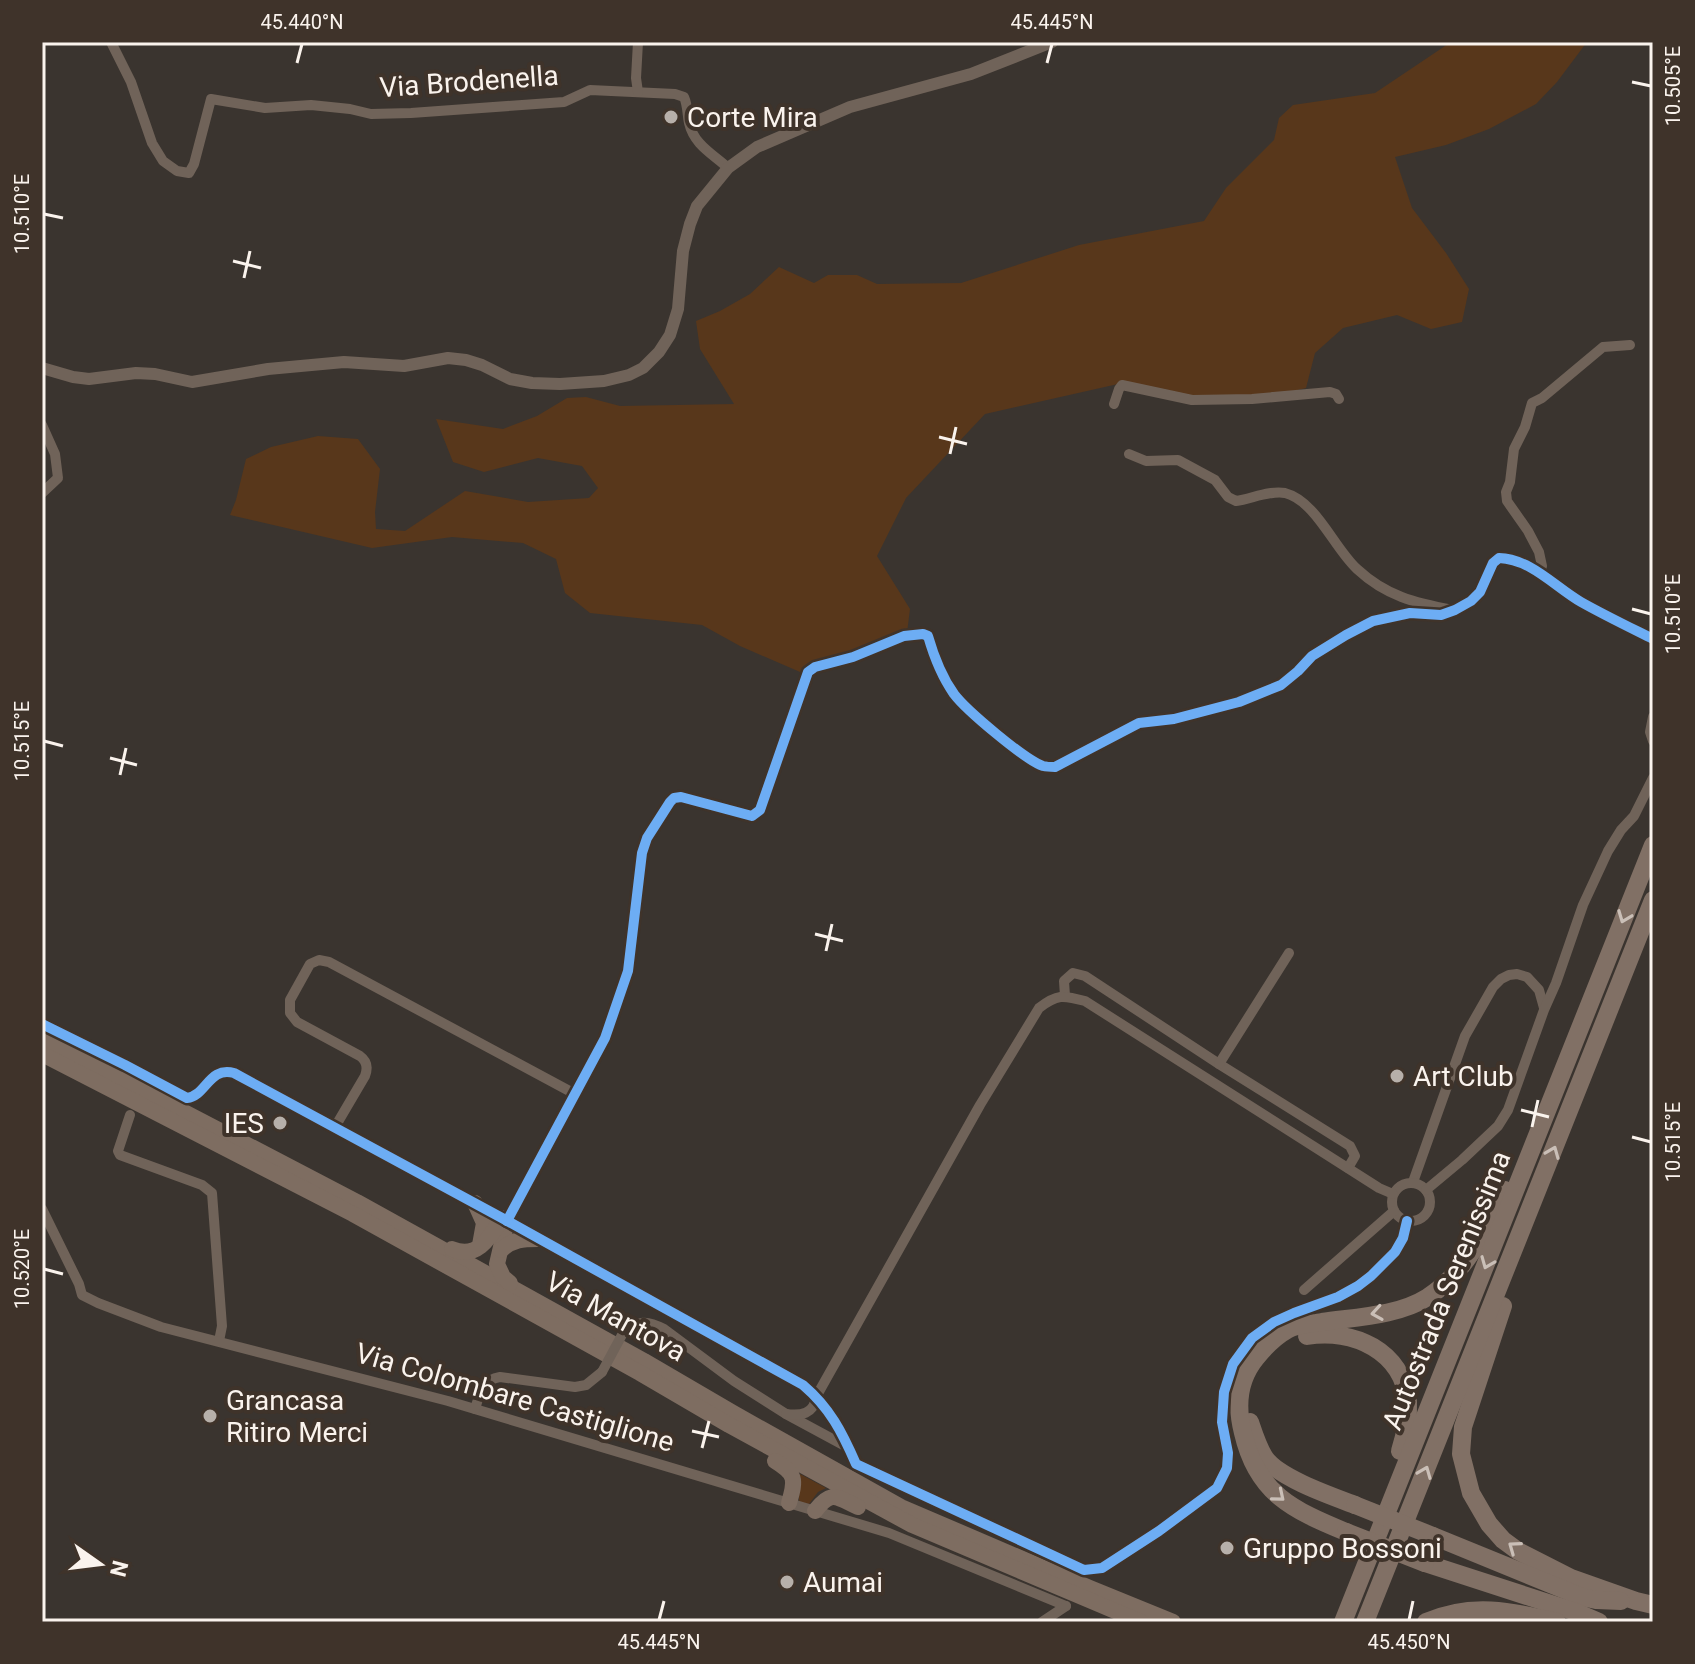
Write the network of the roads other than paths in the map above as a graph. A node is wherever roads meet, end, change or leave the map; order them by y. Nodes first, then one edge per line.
1 (111, 42) edge
2 (638, 42) edge
3 (1052, 42) edge
4 (638, 92) junction
5 (728, 168) junction
6 (1630, 345) dead end
7 (42, 368) edge
8 (1339, 399) dead end
9 (1114, 404) dead end
10 (42, 425) edge
11 (1129, 454) dead end
12 (42, 493) edge
13 (1540, 573) junction
14 (1455, 610) junction
15 (1653, 639) edge
16 (1653, 717) edge
17 (1653, 741) edge
18 (1653, 778) edge
19 (1653, 845) edge
20 (1653, 900) edge
21 (1289, 953) dead end
22 (1065, 996) junction
23 (1544, 1010) junction
24 (42, 1024) edge
25 (42, 1038) edge
26 (42, 1056) edge
27 (1568, 1062) junction
28 (1219, 1064) junction
29 (575, 1094) junction
30 (130, 1115) dead end
31 (335, 1127) junction
32 (1348, 1168) junction
33 (1541, 1181) junction
34 (1413, 1182) junction
35 (1426, 1190) junction
36 (1393, 1194) junction
37 (475, 1203) junction
38 (42, 1209) edge
39 (1394, 1211) junction
40 (505, 1219) junction
41 (1407, 1221) junction
42 (421, 1238) junction
43 (538, 1239) junction
44 (480, 1246) junction
45 (501, 1250) junction
46 (517, 1290) junction
47 (1304, 1290) dead end
48 (219, 1341) junction
49 (816, 1397) junction
50 (475, 1409) junction
51 (786, 1414) junction
52 (729, 1425) junction
53 (841, 1430) junction
54 (816, 1431) junction
55 (849, 1448) junction
56 (789, 1503) junction
57 (815, 1511) junction
58 (912, 1525) junction
59 (1369, 1556) junction
60 (1644, 1603) edge
61 (1042, 1622) edge
62 (1141, 1622) edge
63 (1173, 1622) edge
64 (1343, 1622) edge
65 (1365, 1622) edge
66 (1426, 1622) edge
67 (1557, 1622) edge
68 (1599, 1622) edge

1 - 4 street, Via Brodenella
2 - 4 street
3 - 5 street
4 - 5 street, Via Brodenella
5 - 7 street
6 - 13 street
8 - 9 street
10 - 12 street
11 - 14 street
13 - 14 street
13 - 15 street
14 - 29 street
16 - 17 street
18 - 23 street
19 -> 27 highway, Autostrada Serenissima
33 -> 20 highway, Autostrada Serenissima
21 - 28 street
22 - 28 street
22 - 32 street
22 - 49 street
23 - 34 street
23 - 35 street
24 - 31 street
25 - 42 highway, Via Mantova
26 - 52 highway, Via Mantova
27 -> 59 highway, Autostrada Serenissima
27 -> 68 highway, bridge
28 - 32 street
29 - 31 street
29 - 40 street
30 - 48 street
31 - 37 street
32 - 36 street
60 -> 33 highway
65 -> 33 highway, Autostrada Serenissima
34 - 35 street
34 - 36 street
35 - 41 street
36 - 39 street
37 - 40 street
37 - 44 highway
38 - 48 street, Via Colombare Castiglione
39 - 41 street
39 - 47 street
40 - 43 street
40 - 44 highway
40 - 45 highway
41 - 55 street
42 - 44 highway
42 - 46 highway, Via Mantova
43 - 45 highway
43 - 49 street
45 - 46 highway
46 - 63 highway, Via Mantova
48 - 50 street, Via Colombare Castiglione
49 - 51 street
49 - 53 street
50 - 51 street, bridge
50 - 56 street, Via Colombare Castiglione
51 - 54 street
52 - 56 highway
52 - 58 highway, Via Mantova
53 - 54 street
53 - 55 street
54 - 55 street
56 - 57 street, Via Colombare Castiglione
57 - 58 highway
57 - 61 street, Via Colombare Castiglione
58 - 62 highway, Via Mantova
59 - 60 highway, bridge
59 - 64 highway, Autostrada Serenissima
66 - 67 highway

